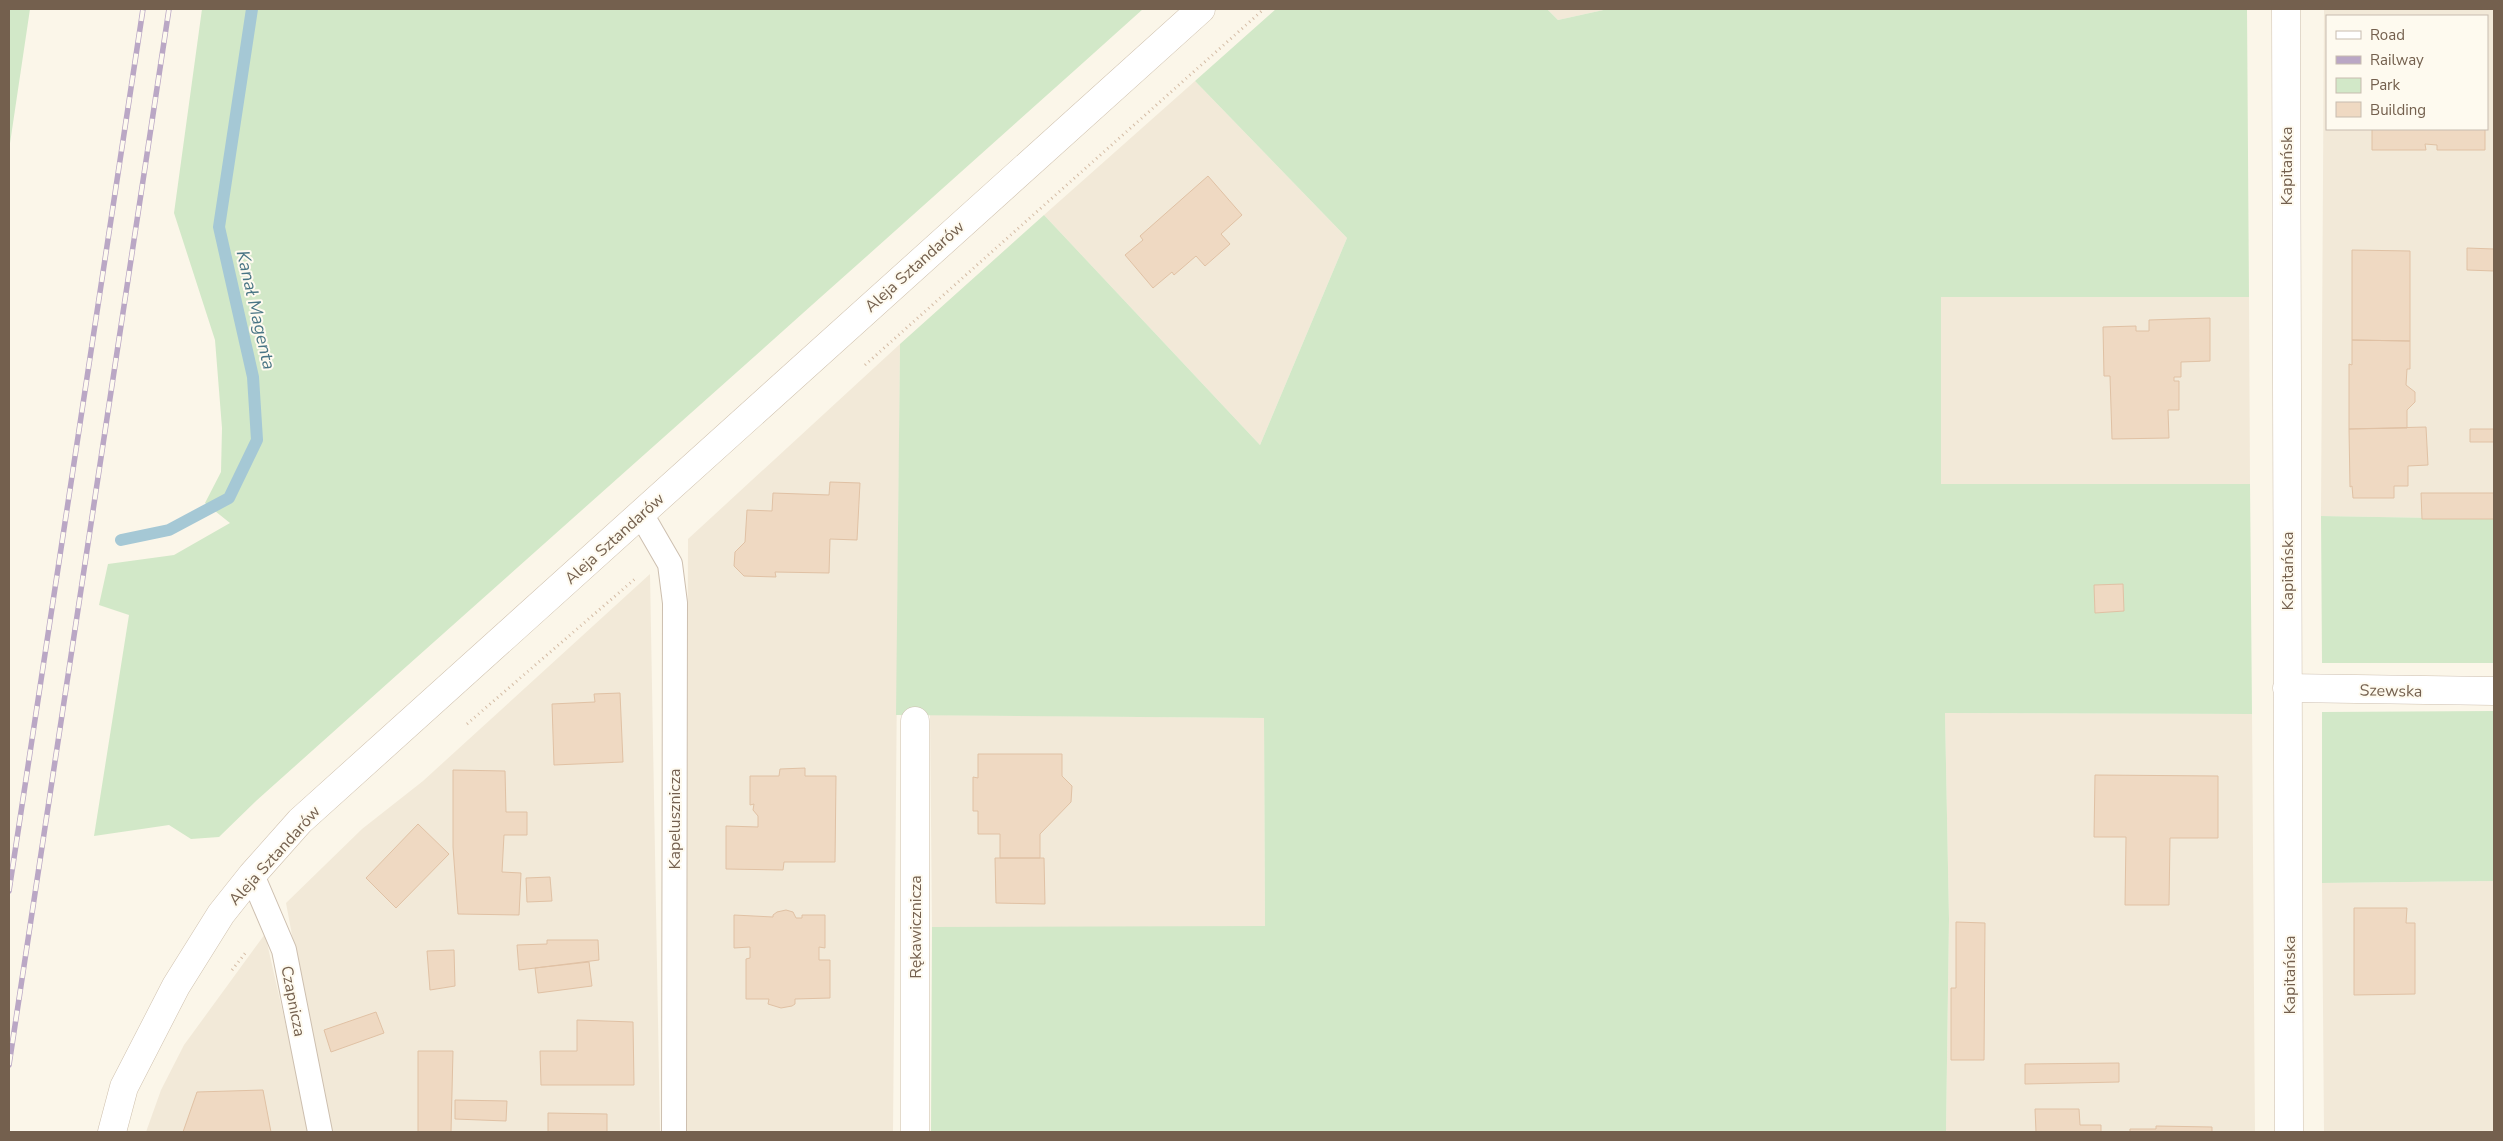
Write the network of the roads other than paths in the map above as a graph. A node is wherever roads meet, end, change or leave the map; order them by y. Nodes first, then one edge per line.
1 (1201, 9) edge
2 (2286, 9) edge
3 (641, 514) junction
4 (2287, 688) junction
5 (2494, 691) edge
6 (915, 722) dead end
7 (252, 875) junction
8 (112, 1132) edge
9 (320, 1132) edge
10 (674, 1132) edge
11 (915, 1132) edge
12 (2289, 1132) edge

1 - 3 street, Aleja Sztandarów
2 - 4 street, Kapitańska
3 - 7 street, Aleja Sztandarów
3 - 10 lane, Kapelusznicza
4 - 5 street, Szewska
4 - 12 street, Kapitańska
6 - 11 street, Rękawicznicza
7 - 8 street, Aleja Sztandarów
7 - 9 lane, Czapnicza

